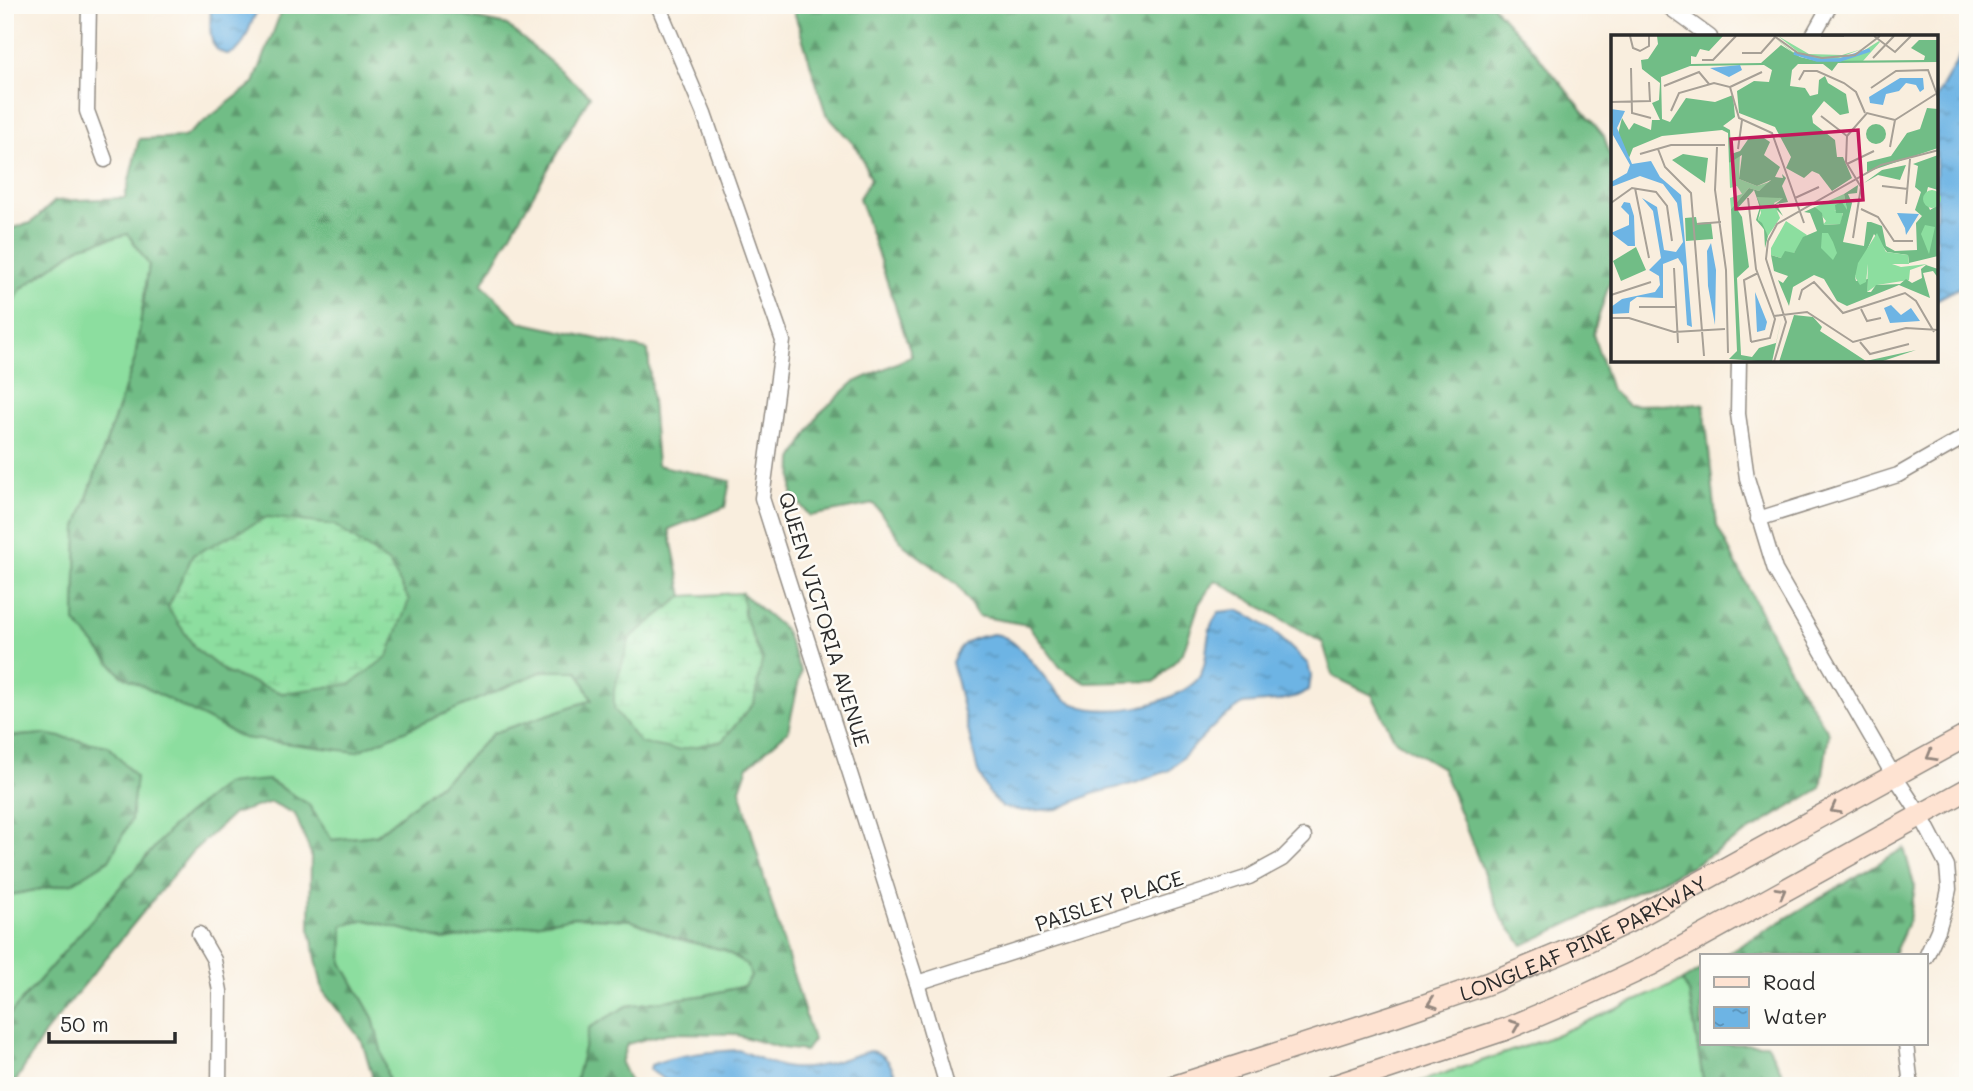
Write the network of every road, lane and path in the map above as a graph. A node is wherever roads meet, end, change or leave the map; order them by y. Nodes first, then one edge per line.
1 (89, 5) edge
2 (658, 5) edge
3 (1666, 5) edge
4 (1830, 5) edge
5 (1707, 35) edge
6 (1813, 35) edge
7 (105, 160) dead end
8 (1739, 362) edge
9 (1968, 435) edge
10 (1758, 519) junction
11 (1968, 735) edge
12 (1895, 777) junction
13 (1968, 789) edge
14 (1921, 816) junction
15 (1304, 837) dead end
16 (199, 934) dead end
17 (1927, 955) edge
18 (917, 983) junction
19 (1906, 1046) edge
20 (219, 1086) edge
21 (947, 1086) edge
22 (1175, 1086) edge
23 (1334, 1086) edge
24 (1911, 1086) edge

1 - 7 street
2 - 18 street, QUEEN VICTORIA AVENUE
3 - 5 street
4 - 6 street
8 - 10 street
9 - 10 street
10 - 12 street
11 -> 12 main road, LONGLEAF PINE PARKWAY
12 - 14 street
12 -> 22 main road, LONGLEAF PINE PARKWAY
13 - 14 main road
14 - 17 street
23 -> 14 main road
15 - 18 street, PAISLEY PLACE
16 - 20 street
18 - 21 street, QUEEN VICTORIA AVENUE
19 - 24 street

